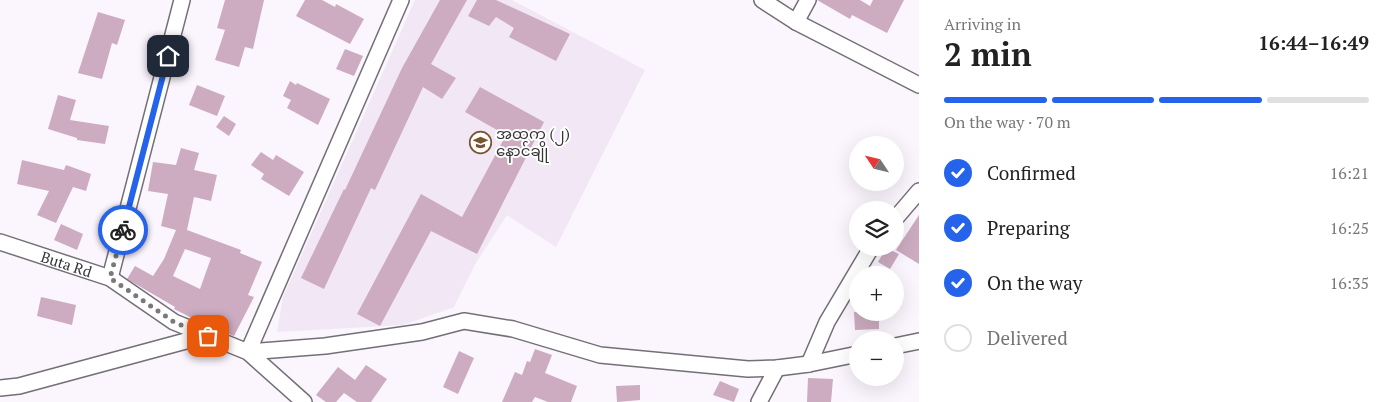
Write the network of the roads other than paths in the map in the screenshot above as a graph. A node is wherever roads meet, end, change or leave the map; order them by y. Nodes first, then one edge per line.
1 (182, 0) edge
2 (401, 0) edge
3 (762, 0) edge
4 (808, 0) edge
5 (796, 22) junction
6 (919, 84) edge
7 (919, 191) edge
8 (904, 208) edge
9 (0, 242) edge
10 (866, 256) edge
11 (110, 278) junction
12 (208, 336) junction
13 (919, 341) edge
14 (904, 344) edge
15 (248, 352) junction
16 (849, 356) edge
17 (809, 364) junction
18 (777, 368) junction
19 (0, 388) edge
20 (304, 402) edge
21 (759, 402) edge

1 - 11 street
2 - 15 street
3 - 5 street
4 - 5 street
5 - 6 street
7 - 8 street
9 - 11 street, Buta Rd
10 - 17 street
11 - 12 street, Buta Rd
12 - 15 street, Buta Rd
12 - 19 street
13 - 14 street
15 - 18 street
15 - 20 street, Buta Rd
16 - 17 street
17 - 18 street
18 - 21 street

